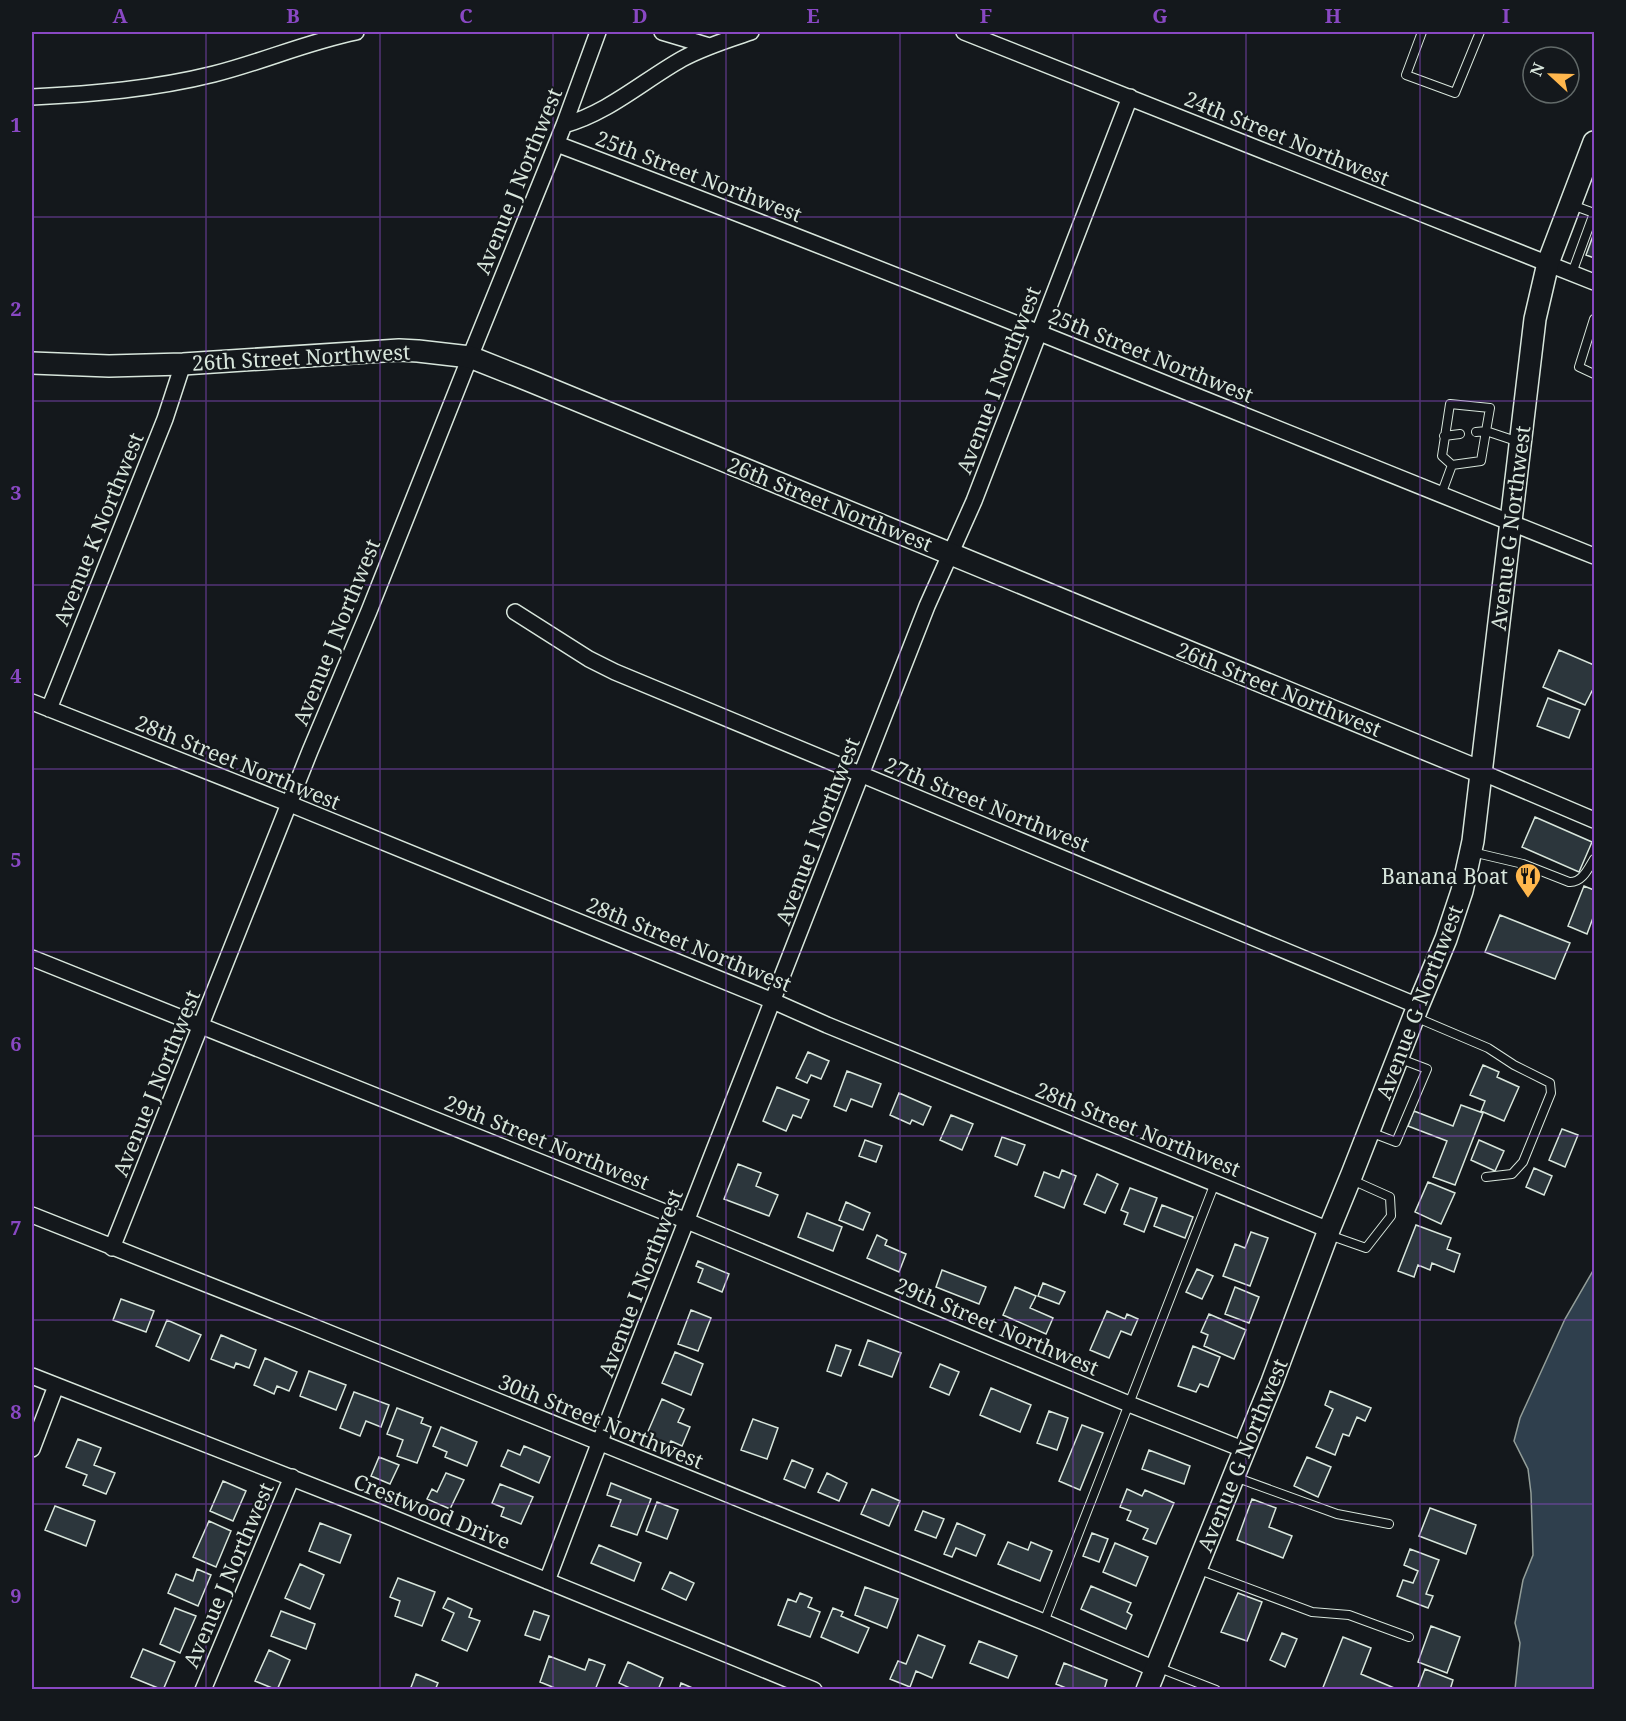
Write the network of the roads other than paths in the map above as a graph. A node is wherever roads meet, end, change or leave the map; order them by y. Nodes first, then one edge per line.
1 (356, 32) edge
2 (598, 32) edge
3 (662, 32) edge
4 (751, 32) edge
5 (964, 32) edge
6 (1422, 32) edge
7 (1480, 32) edge
8 (709, 46) junction
9 (32, 97) edge
10 (1130, 97) junction
11 (564, 125) junction
12 (1594, 142) edge
13 (557, 144) junction
14 (1570, 205) junction
15 (1548, 262) junction
16 (1572, 273) junction
17 (1594, 282) edge
18 (1594, 319) edge
19 (1039, 333) junction
20 (470, 357) junction
21 (32, 363) edge
22 (183, 364) junction
23 (1594, 374) edge
24 (1486, 431) junction
25 (1476, 432) dead end
26 (1460, 434) dead end
27 (1444, 436) junction
28 (1521, 442) junction
29 (1452, 465) junction
30 (1441, 495) junction
31 (1511, 523) junction
32 (951, 554) junction
33 (1594, 556) edge
34 (515, 612) dead end
35 (32, 702) edge
36 (49, 709) junction
37 (1481, 772) junction
38 (861, 776) junction
39 (290, 804) junction
40 (1594, 820) edge
41 (1470, 852) junction
42 (1594, 859) edge
43 (32, 958) edge
44 (773, 1001) junction
45 (1416, 1011) junction
46 (201, 1026) junction
47 (1398, 1058) junction
48 (1369, 1132) junction
49 (1486, 1177) dead end
50 (1350, 1179) junction
51 (1215, 1183) junction
52 (32, 1215) edge
53 (687, 1221) junction
54 (1328, 1232) junction
55 (112, 1248) junction
56 (32, 1376) edge
57 (56, 1386) junction
58 (1129, 1404) junction
59 (599, 1444) junction
60 (32, 1449) edge
61 (1245, 1450) junction
62 (1234, 1477) junction
63 (292, 1478) junction
64 (1389, 1524) dead end
65 (1196, 1569) junction
66 (547, 1581) junction
67 (1044, 1622) junction
68 (1409, 1637) dead end
69 (1155, 1667) junction
70 (203, 1689) edge
71 (814, 1689) edge
72 (1147, 1689) edge
73 (1216, 1689) edge

1 - 9 street
2 - 11 street, Avenue J Northwest
3 - 8 street
4 - 8 street
5 - 10 street, 24th Street Northwest
6 - 7 lane
8 - 11 street
10 - 15 street, 24th Street Northwest
10 - 19 street, Avenue I Northwest
11 - 13 street, Avenue J Northwest
12 - 14 main road, Avenue G Northwest
13 - 19 street, 25th Street Northwest
13 - 20 street, Avenue J Northwest
14 - 15 main road, Avenue G Northwest
14 - 16 lane
15 - 16 street, 24th Street Northwest
15 - 28 main road, Avenue G Northwest
16 - 17 street, 24th Street Northwest
18 - 23 lane
19 - 30 street, 25th Street Northwest
19 - 32 street, Avenue I Northwest
20 - 22 main road, 26th Street Northwest
20 - 32 main road, 26th Street Northwest
20 - 39 street, Avenue J Northwest
21 - 22 main road, 26th Street Northwest
22 - 36 street, Avenue K Northwest
24 - 25 lane
24 - 27 lane
24 - 28 lane
24 - 29 lane
26 - 27 lane
27 - 29 lane
28 - 31 main road, Avenue G Northwest
29 - 30 lane
30 - 31 street, 25th Street Northwest
31 - 33 street, 25th Street Northwest
31 - 37 main road, Avenue G Northwest
32 - 37 main road, 26th Street Northwest
32 - 38 street, Avenue I Northwest
34 - 38 street, 27th Street Northwest
35 - 36 street, 28th Street Northwest
36 - 39 street, 28th Street Northwest
37 - 40 street, 26th Street Northwest
37 - 41 main road, Avenue G Northwest
38 - 44 street, Avenue I Northwest
38 - 45 street, 27th Street Northwest
39 - 44 street, 28th Street Northwest
39 - 46 street, Avenue J Northwest
41 - 42 lane
41 - 45 main road, Avenue G Northwest
43 - 46 street, 29th Street Northwest
44 - 51 street, 28th Street Northwest
44 - 53 street, Avenue I Northwest
45 - 47 main road, Avenue G Northwest
45 - 49 lane
46 - 53 street, 29th Street Northwest
46 - 55 street, Avenue J Northwest
47 - 48 main road, Avenue G Northwest
47 - 48 lane
48 - 50 main road, Avenue G Northwest
50 - 54 main road, Avenue G Northwest
50 - 54 lane
51 - 54 street, 28th Street Northwest
51 - 58 lane
52 - 55 street, 30th Street Northwest
53 - 58 street, 29th Street Northwest
53 - 59 street, Avenue I Northwest
54 - 61 main road, Avenue G Northwest
55 - 59 street, 30th Street Northwest
56 - 57 street, Crestwood Drive
57 - 60 street
57 - 63 street, Crestwood Drive
58 - 61 street, 29th Street Northwest
58 - 67 lane
59 - 66 street, Avenue I Northwest
59 - 67 street, 30th Street Northwest
61 - 62 main road, Avenue G Northwest
62 - 64 lane
62 - 65 main road, Avenue G Northwest
63 - 66 street, Crestwood Drive
63 - 70 street, Avenue J Northwest
65 - 68 lane
65 - 69 main road, Avenue G Northwest
66 - 71 street, Crestwood Drive
67 - 69 street, 30th Street Northwest
69 - 72 main road, Avenue G Northwest
69 - 73 lane

